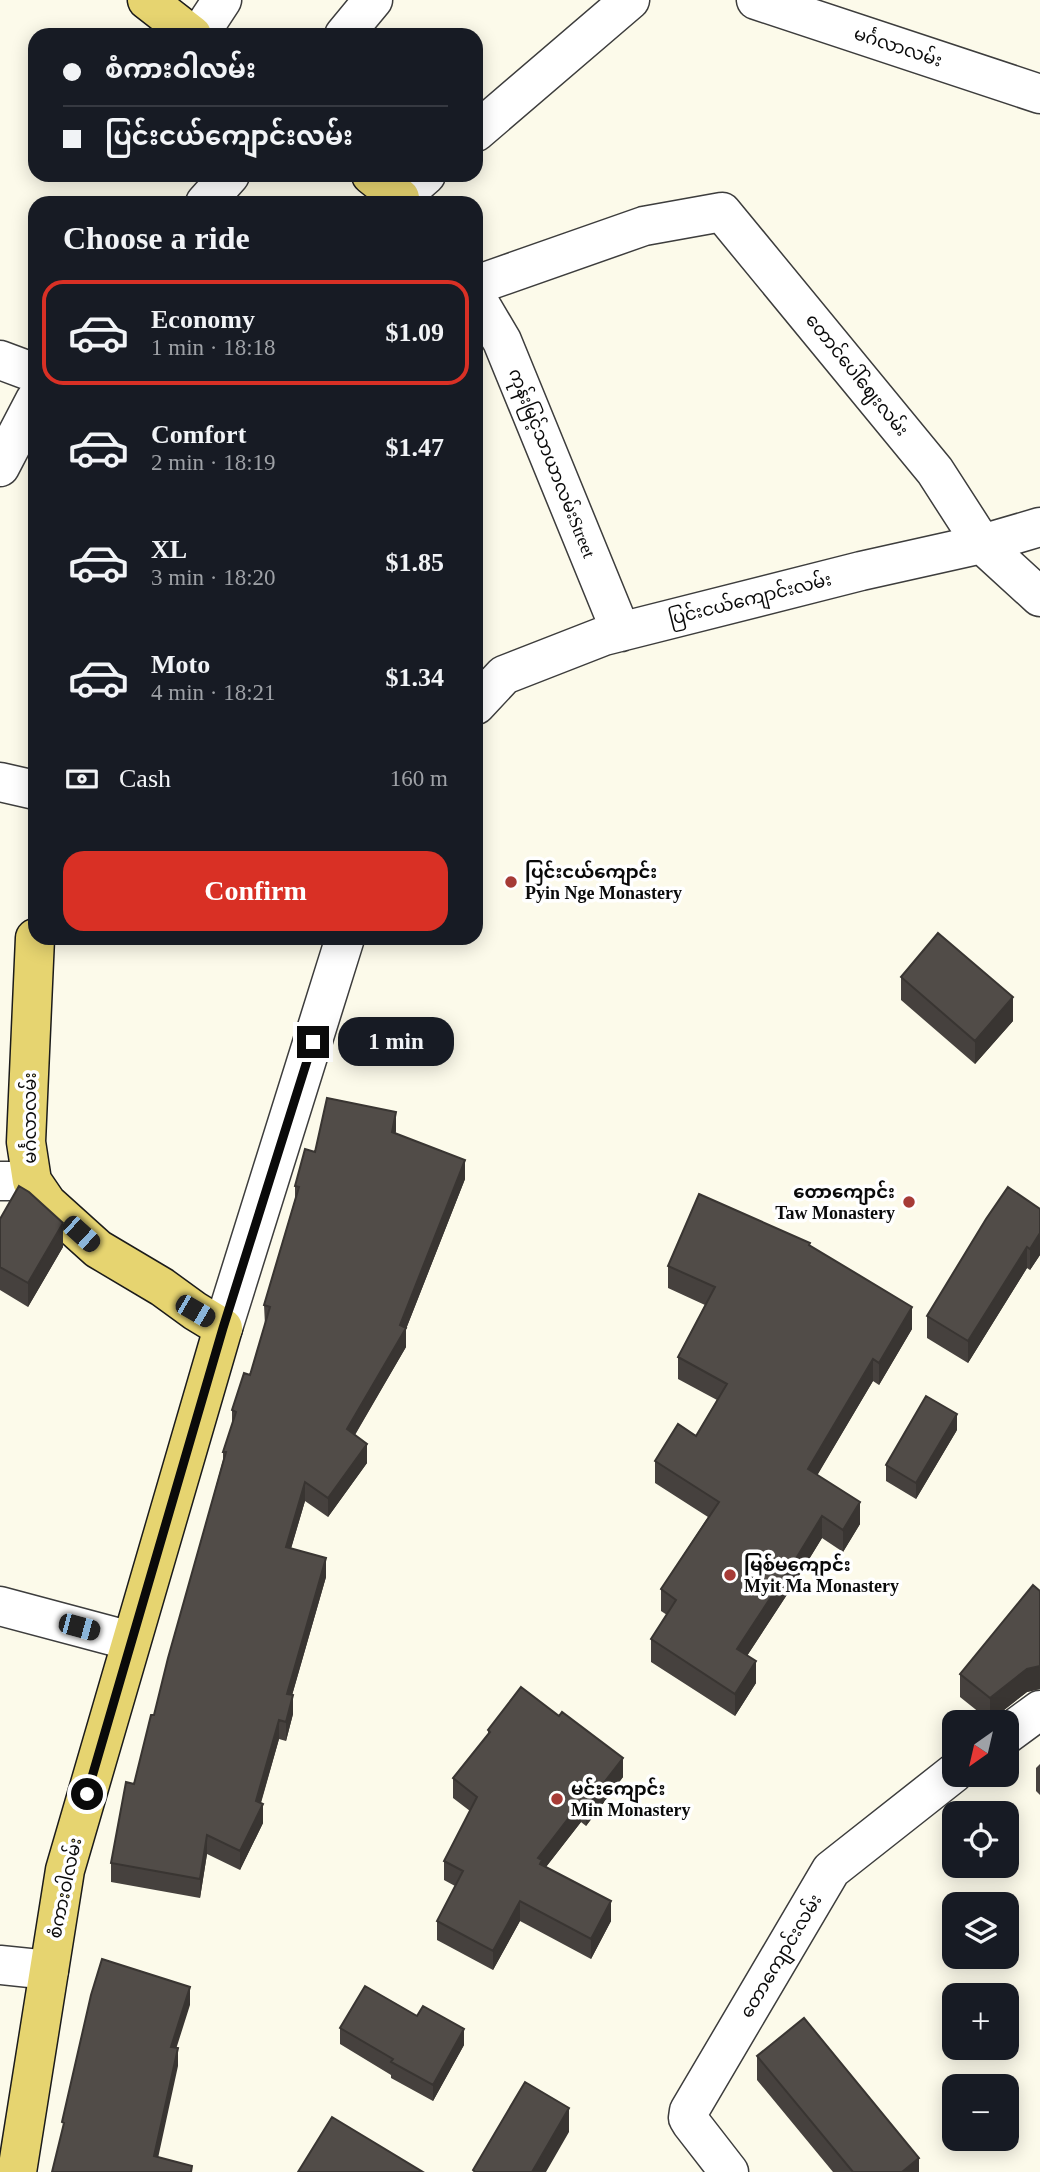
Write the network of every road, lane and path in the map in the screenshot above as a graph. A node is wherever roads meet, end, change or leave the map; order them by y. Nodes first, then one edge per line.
1 (147, 0) edge
2 (222, 0) edge
3 (373, 0) edge
4 (631, 0) edge
5 (756, 0) edge
6 (183, 28) edge
7 (204, 28) edge
8 (350, 28) edge
9 (1040, 94) edge
10 (483, 126) edge
11 (224, 182) edge
12 (211, 196) edge
13 (483, 283) edge
14 (483, 309) edge
15 (0, 360) edge
16 (28, 370) edge
17 (28, 413) edge
18 (0, 467) edge
19 (1040, 527) edge
20 (982, 544) junction
21 (1040, 597) edge
22 (621, 632) junction
23 (483, 698) edge
24 (0, 782) edge
25 (28, 788) edge
26 (35, 945) edge
27 (343, 945) edge
28 (16, 1181) edge
29 (223, 1328) junction
30 (0, 1606) edge
31 (131, 1641) junction
32 (1040, 1710) edge
33 (1019, 1725) edge
34 (942, 1782) edge
35 (0, 1965) edge
36 (49, 1970) junction
37 (17, 2172) edge
38 (729, 2172) edge

1 - 6 main road
2 - 7 street
3 - 8 street
4 - 10 street
5 - 9 street, မင်္ဂလာလမ်း
11 - 12 street
13 - 20 street, တောင်ပေါ်ဈေးလမ်း
14 - 22 street, ကုန်းမြင့်သာယာလမ်းStreet
15 - 16 street
17 - 18 street
19 - 20 street, ပြင်းငယ်ကျောင်းလမ်း
20 - 21 street, တောင်ပေါ်ဈေးလမ်း
20 - 22 street, ပြင်းငယ်ကျောင်းလမ်း
22 - 23 street, ပြင်းငယ်ကျောင်းလမ်း
24 - 25 street
26 - 28 main road, မင်္ဂလာလမ်း
27 - 29 street
28 - 29 main road, မင်္ဂလာလမ်း
29 - 31 main road, စံကားဝါလမ်း
30 - 31 street
31 - 36 main road, စံကားဝါလမ်း
32 - 33 street
34 - 38 street, တောကျောင်းလမ်း
35 - 36 street
36 - 37 main road, စံကားဝါလမ်း

